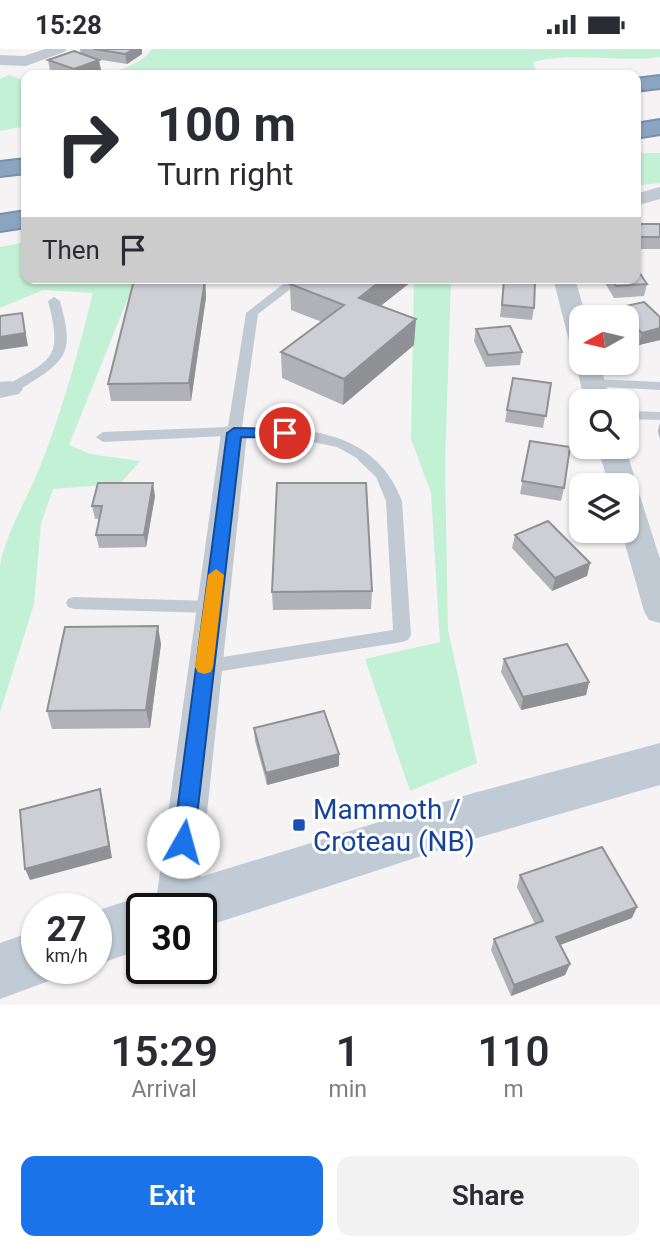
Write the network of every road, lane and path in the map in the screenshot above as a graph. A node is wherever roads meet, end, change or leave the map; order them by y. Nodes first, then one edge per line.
1 (59, 49) edge
2 (0, 60) edge
3 (660, 82) edge
4 (641, 84) edge
5 (660, 127) edge
6 (641, 130) edge
7 (21, 167) edge
8 (0, 169) edge
9 (660, 194) edge
10 (641, 199) edge
11 (21, 220) edge
12 (0, 223) edge
13 (291, 284) edge
14 (566, 284) edge
15 (54, 301) dead end
16 (571, 305) edge
17 (593, 382) edge
18 (660, 386) edge
19 (5, 389) edge
20 (639, 415) edge
21 (660, 416) edge
22 (234, 433) junction
23 (103, 437) dead end
24 (639, 524) edge
25 (652, 552) edge
26 (74, 603) dead end
27 (212, 607) junction
28 (660, 611) edge
29 (204, 667) junction
30 (660, 764) edge
31 (178, 893) edge
32 (217, 898) edge
33 (21, 964) edge
34 (0, 971) edge

1 - 2 street
3 - 4 highway
5 - 6 highway
7 - 8 highway
9 - 10 street
11 - 12 highway
13 - 22 lane
14 - 16 street
15 - 19 lane
17 - 18 lane
20 - 21 lane
22 - 23 lane
22 - 27 street
22 - 29 lane
24 - 25 street
25 - 28 street
26 - 27 lane
27 - 29 street
29 - 31 street
30 - 32 main road
33 - 34 main road

